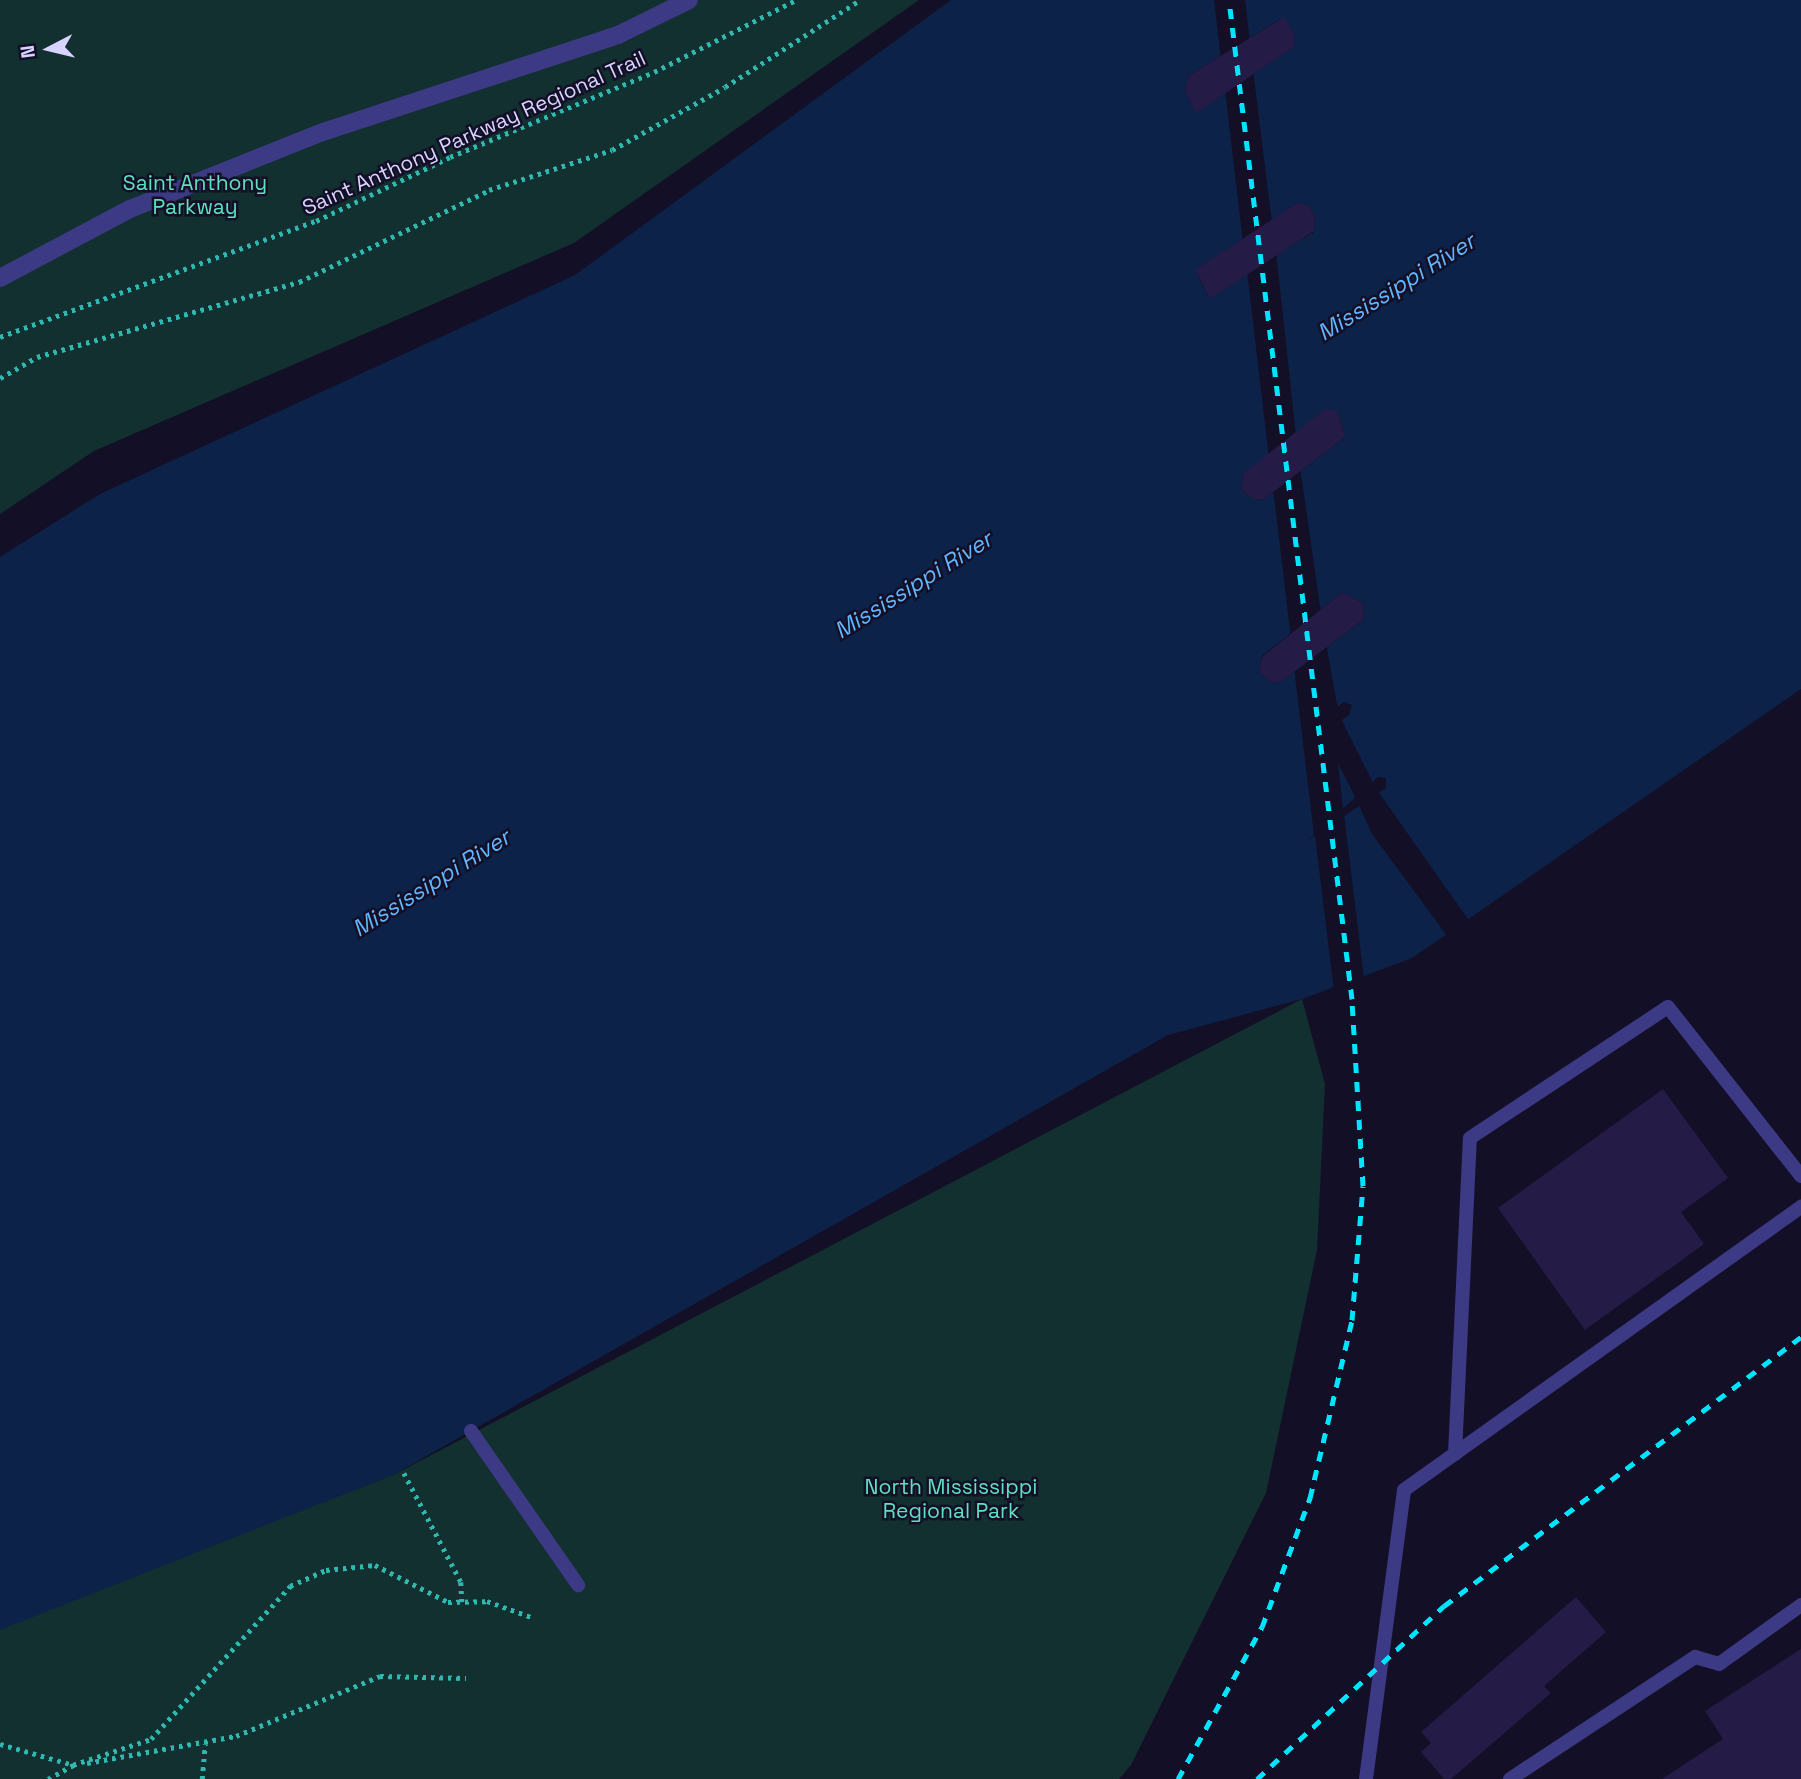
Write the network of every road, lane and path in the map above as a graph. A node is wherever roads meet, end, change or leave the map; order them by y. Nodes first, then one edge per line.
1 (689, 0) edge
2 (796, 0) edge
3 (860, 0) edge
4 (0, 278) edge
5 (0, 337) edge
6 (0, 378) edge
7 (1801, 1176) edge
8 (1801, 1207) edge
9 (471, 1431) dead end
10 (1455, 1454) junction
11 (404, 1473) dead end
12 (578, 1585) dead end
13 (462, 1602) junction
14 (1801, 1605) edge
15 (534, 1618) dead end
16 (466, 1678) dead end
17 (0, 1744) edge
18 (205, 1744) junction
19 (73, 1765) junction
20 (48, 1779) edge
21 (202, 1779) edge
22 (1366, 1779) edge
23 (1510, 1779) edge

1 - 4 street
2 - 5 path, Saint Anthony Parkway Regional Trail
3 - 6 path
7 - 10 lane
8 - 10 lane
9 - 12 lane
10 - 22 lane
11 - 13 path
13 - 15 path
13 - 19 path
14 - 23 lane
16 - 18 path
17 - 19 path
18 - 19 path
18 - 21 path
19 - 20 path

